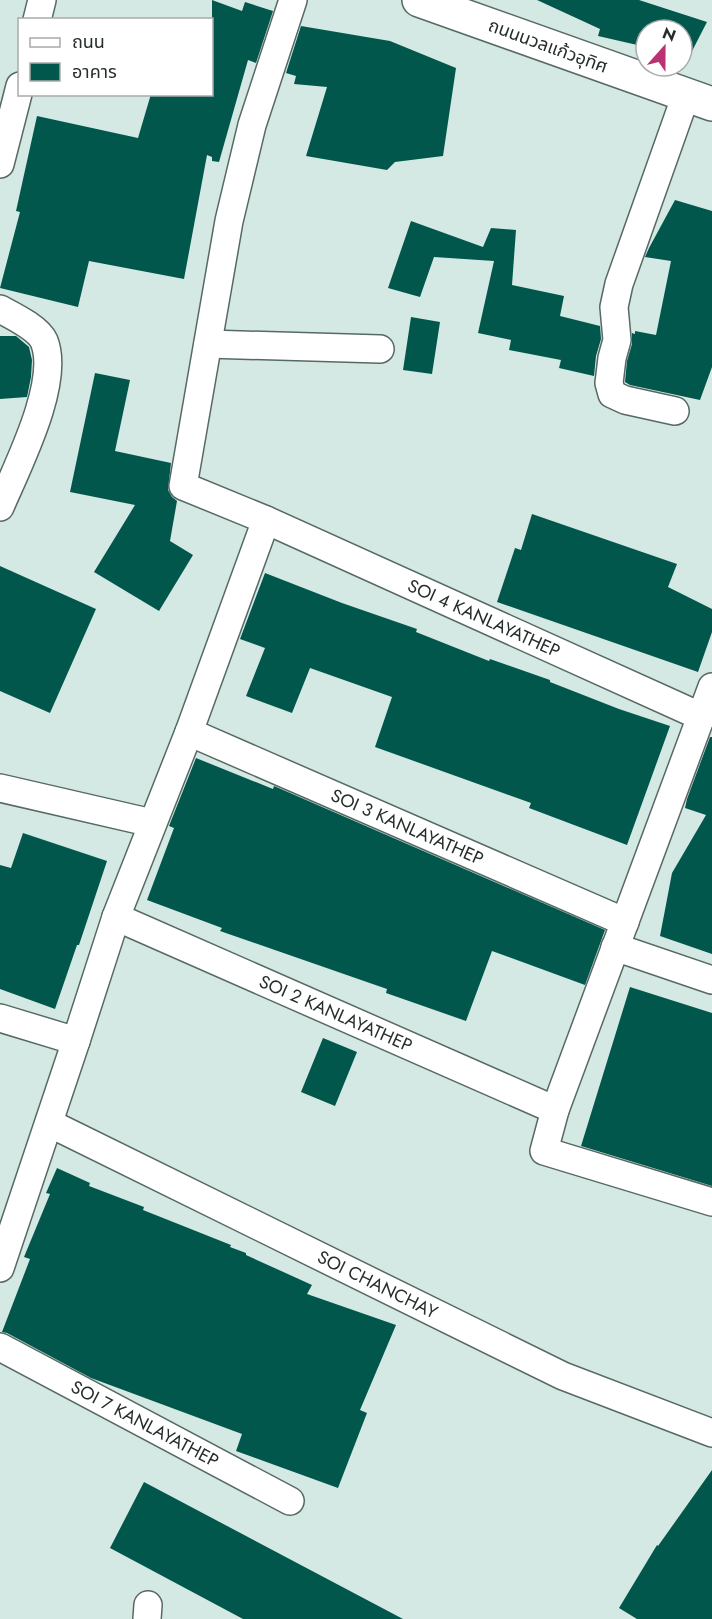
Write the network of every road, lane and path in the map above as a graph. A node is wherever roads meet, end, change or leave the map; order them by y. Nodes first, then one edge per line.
1 (42, 0) edge
2 (293, 0) edge
3 (418, 0) edge
4 (38, 18) edge
5 (18, 94) edge
6 (699, 100) edge
7 (0, 164) edge
8 (0, 309) edge
9 (208, 344) junction
10 (380, 349) dead end
11 (675, 411) dead end
12 (0, 507) edge
13 (267, 520) junction
14 (712, 687) edge
15 (702, 717) junction
16 (189, 732) junction
17 (0, 788) edge
18 (152, 823) junction
19 (116, 917) junction
20 (625, 922) junction
21 (615, 947) junction
22 (712, 980) edge
23 (0, 1018) edge
24 (76, 1041) junction
25 (555, 1110) junction
26 (49, 1124) junction
27 (712, 1202) edge
28 (0, 1268) edge
29 (0, 1347) edge
30 (712, 1432) edge
31 (290, 1501) dead end

1 - 4 street
2 - 9 street
3 - 6 street, ถนนนวลแก้วอุทิศ
5 - 7 street
6 - 11 street
8 - 12 street
9 - 10 street
9 - 13 street, SOI 4 KANLAYATHEP
13 - 15 street, SOI 4 KANLAYATHEP
13 - 16 street
14 - 15 street
15 - 20 street
16 - 18 street
16 - 20 street, SOI 3 KANLAYATHEP
17 - 18 street
18 - 19 street
19 - 24 street
19 - 25 street, SOI 2 KANLAYATHEP
20 - 21 street
21 - 22 street
21 - 25 street
23 - 24 street
24 - 26 street
25 - 27 street
26 - 28 street
26 - 30 street, SOI CHANCHAY
29 - 31 street, SOI 7 KANLAYATHEP

